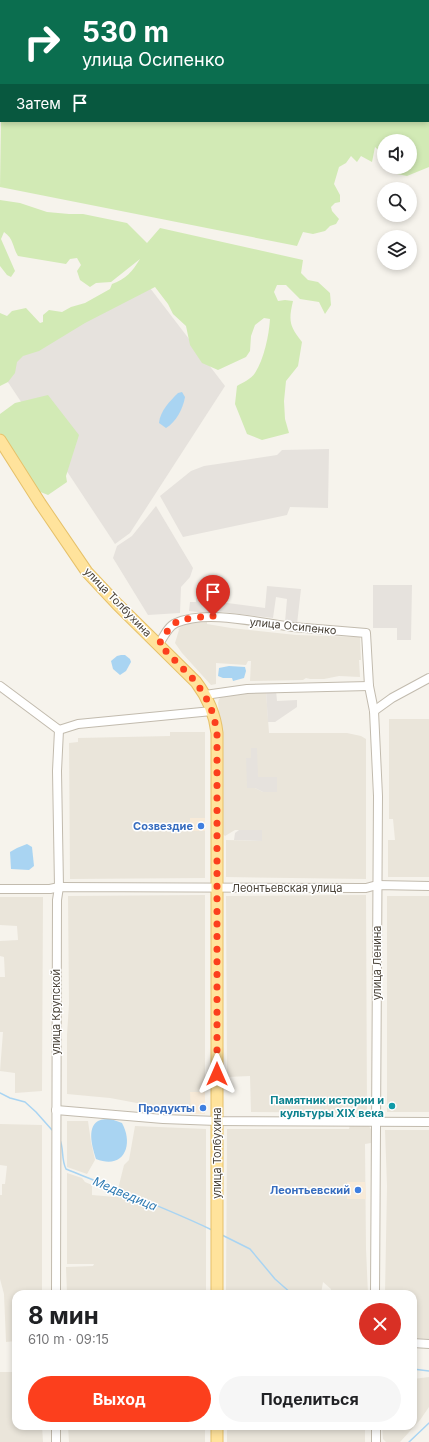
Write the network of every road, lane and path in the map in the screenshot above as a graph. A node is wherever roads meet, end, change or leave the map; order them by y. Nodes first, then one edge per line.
1 (0, 440) edge
2 (366, 633) joint
3 (159, 644) junction
4 (429, 678) edge
5 (0, 686) edge
6 (369, 686) junction
7 (205, 695) junction
8 (212, 711) junction
9 (374, 711) junction
10 (59, 730) junction
11 (377, 885) junction
12 (429, 886) edge
13 (59, 887) junction
14 (217, 888) junction
15 (0, 889) edge
16 (56, 1110) junction
17 (217, 1121) junction
18 (376, 1121) junction
19 (429, 1122) edge
20 (56, 1290) edge
21 (217, 1290) edge
22 (375, 1290) edge
23 (417, 1343) edge
24 (429, 1344) edge
25 (56, 1430) edge
26 (216, 1430) edge
27 (376, 1430) edge
28 (56, 1442) edge
29 (216, 1442) edge
30 (376, 1442) edge

1 - 3 main road, улица Толбухина
2 - 3 street, улица Осипенко
2 - 6 street, улица Ленина
3 - 7 main road, улица Толбухина
4 - 9 street
5 - 10 street
6 - 7 street
6 - 9 street, улица Ленина
7 - 8 main road, улица Толбухина
8 - 10 street
8 - 14 main road, улица Толбухина
9 - 11 street, улица Ленина
10 - 13 street, улица Крупской
11 - 12 street, Леонтьевская улица
11 - 14 street, Леонтьевская улица
11 - 18 street, улица Ленина
13 - 14 street, Леонтьевская улица
13 - 15 street, Леонтьевская улица
13 - 16 street, улица Крупской
14 - 17 main road, улица Толбухина
16 - 17 street
16 - 20 street, улица Крупской
17 - 18 street
17 - 21 main road, улица Толбухина
18 - 19 street
18 - 22 street, улица Ленина
23 - 24 street
25 - 28 street
26 - 29 main road
27 - 30 street

